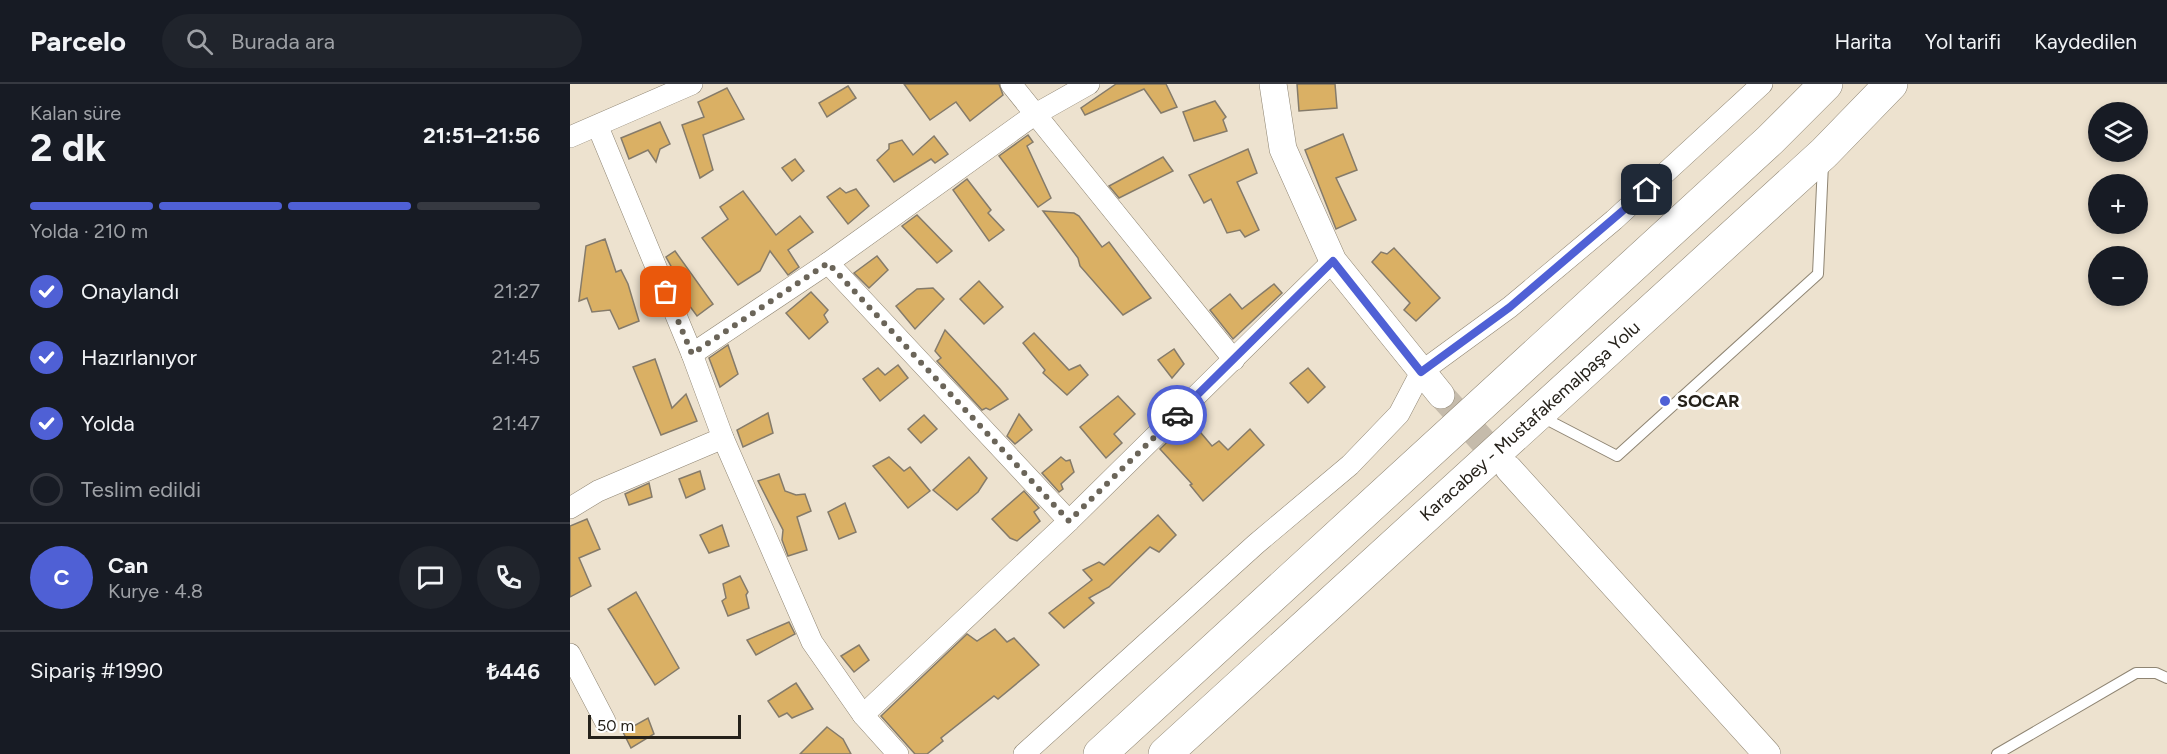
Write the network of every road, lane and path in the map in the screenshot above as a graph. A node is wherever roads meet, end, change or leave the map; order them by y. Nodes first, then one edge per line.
1 (692, 84) edge
2 (1011, 84) edge
3 (1089, 84) edge
4 (1273, 84) edge
5 (1762, 84) edge
6 (1826, 84) edge
7 (1892, 84) edge
8 (1034, 115) junction
9 (598, 127) junction
10 (570, 137) edge
11 (1824, 153) junction
12 (1333, 261) junction
13 (828, 263) junction
14 (692, 354) junction
15 (1234, 360) junction
16 (1421, 372) junction
17 (1441, 395) tunnel mouth
18 (1537, 414) junction
19 (723, 438) junction
20 (1509, 469) tunnel mouth
21 (570, 508) edge
22 (1069, 521) junction
23 (570, 654) edge
24 (2167, 678) edge
25 (863, 715) junction
26 (605, 721) dead end
27 (898, 754) edge
28 (1024, 754) edge
29 (1100, 754) edge
30 (1165, 754) edge
31 (1767, 754) edge
32 (1997, 754) edge

1 - 9 street
2 - 8 street
3 - 8 street
4 - 12 street
5 - 16 street
6 - 29 highway
7 - 11 highway, Karacabey - Mustafakemalpaşa Yolu
8 - 13 street
8 - 15 street
9 - 10 street
9 - 14 street
11 - 18 highway, Karacabey - Mustafakemalpaşa Yolu
11 - 18 lane
12 - 15 street
12 - 16 street
13 - 14 street
13 - 22 street
14 - 19 street
15 - 22 street
16 - 17 street
16 - 28 street
18 - 30 highway, Karacabey - Mustafakemalpaşa Yolu
19 - 21 street
19 - 25 street
20 - 31 street
22 - 25 street
23 - 26 street
24 - 32 lane
25 - 27 street

